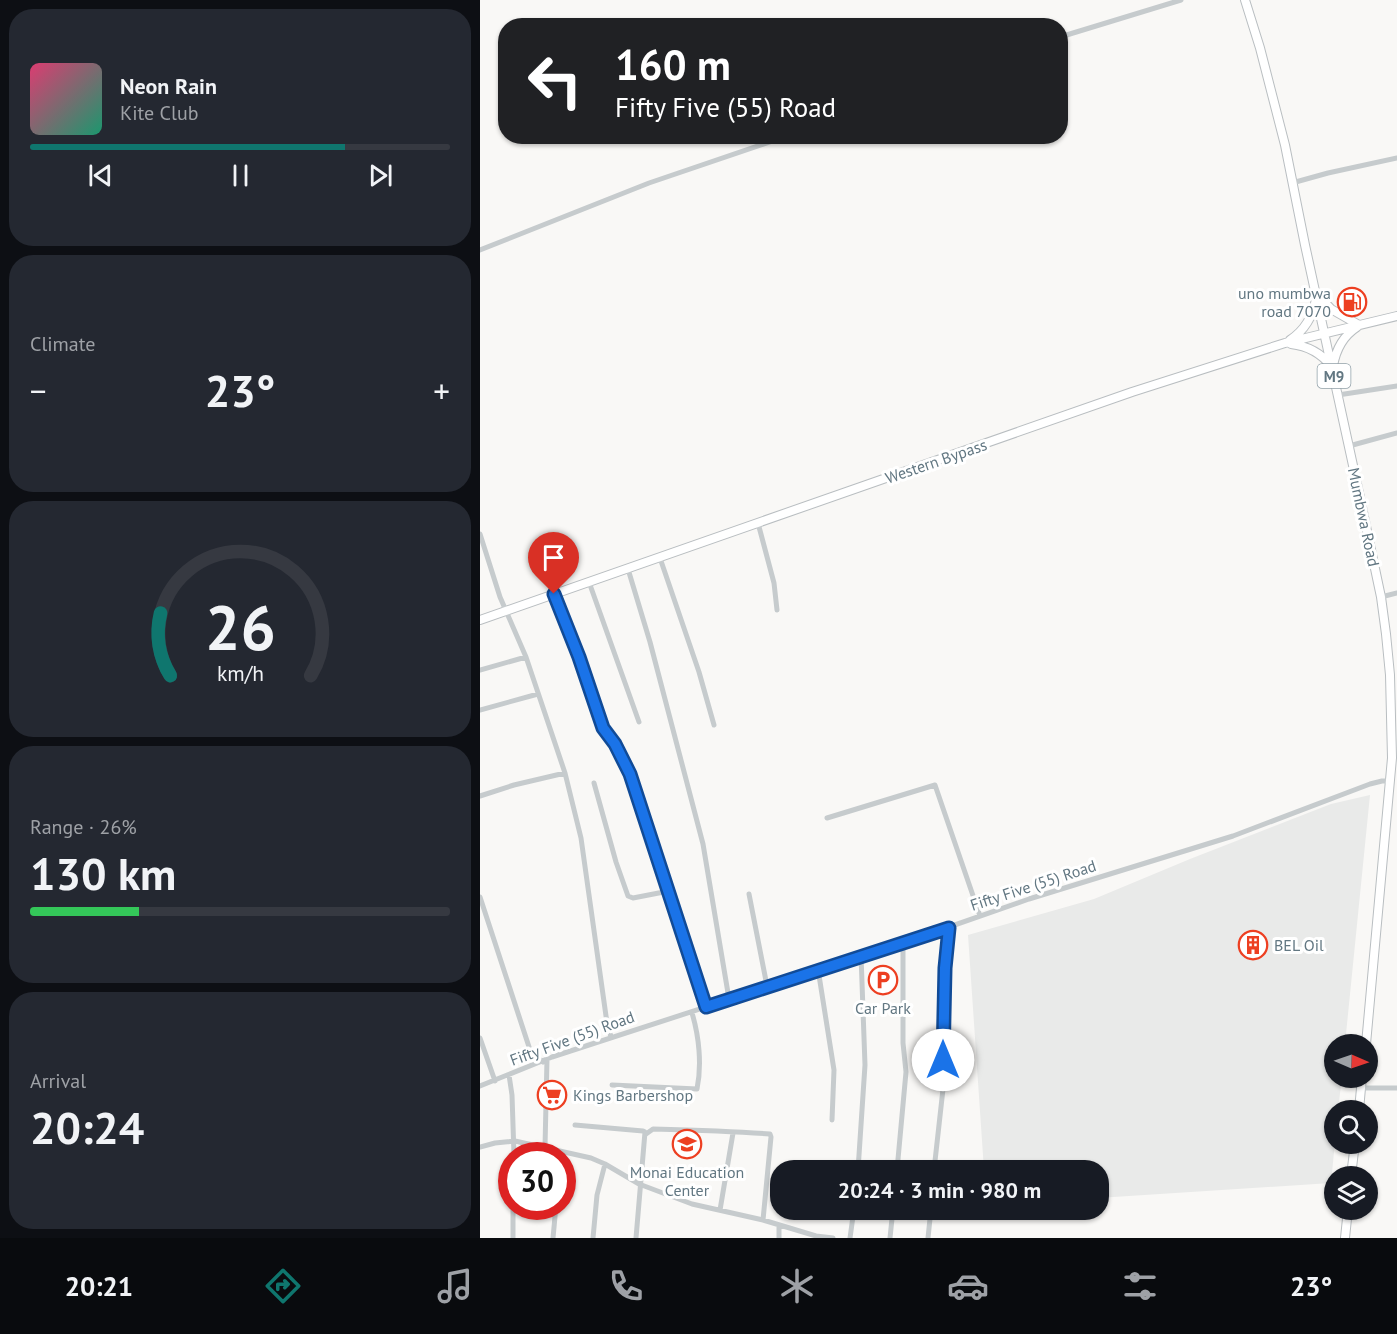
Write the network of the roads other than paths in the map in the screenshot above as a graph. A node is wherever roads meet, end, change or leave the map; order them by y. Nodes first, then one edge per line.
1 (1182, 0) edge
2 (1245, 0) edge
3 (1068, 35) edge
4 (764, 144) edge
5 (1397, 158) edge
6 (1292, 183) junction
7 (480, 250) edge
8 (1317, 294) junction
9 (1397, 315) edge
10 (1359, 324) junction
11 (1325, 332) junction
12 (1285, 343) junction
13 (1332, 368) junction
14 (1397, 386) edge
15 (1338, 395) junction
16 (1397, 433) edge
17 (1349, 446) junction
18 (758, 523) junction
19 (480, 534) edge
20 (660, 558) junction
21 (628, 569) junction
22 (589, 582) junction
23 (1397, 593) edge
24 (554, 594) junction
25 (1381, 597) junction
26 (777, 610) dead end
27 (505, 611) junction
28 (480, 620) edge
29 (526, 657) junction
30 (480, 670) edge
31 (538, 694) junction
32 (480, 710) edge
33 (639, 722) dead end
34 (714, 725) dead end
35 (1395, 758) edge
36 (565, 773) junction
37 (1391, 781) junction
38 (594, 783) dead end
39 (480, 796) edge
40 (827, 818) dead end
41 (669, 891) junction
42 (749, 894) dead end
43 (480, 897) edge
44 (980, 916) junction
45 (949, 928) junction
46 (903, 943) junction
47 (861, 955) junction
48 (818, 969) junction
49 (766, 986) junction
50 (729, 999) junction
51 (706, 1007) junction
52 (692, 1013) junction
53 (1367, 1034) edge
54 (611, 1037) junction
55 (480, 1038) edge
56 (545, 1061) junction
57 (509, 1075) junction
58 (495, 1081) junction
59 (612, 1085) dead end
60 (480, 1086) edge
61 (1361, 1088) edge
62 (1378, 1088) edge
63 (1397, 1088) edge
64 (1360, 1100) edge
65 (832, 1120) dead end
66 (575, 1125) dead end
67 (733, 1133) junction
68 (646, 1134) junction
69 (515, 1141) junction
70 (520, 1142) edge
71 (545, 1142) edge
72 (480, 1147) edge
73 (576, 1155) edge
74 (859, 1160) edge
75 (898, 1160) edge
76 (935, 1160) edge
77 (605, 1164) junction
78 (639, 1184) junction
79 (720, 1210) junction
80 (513, 1220) edge
81 (555, 1220) edge
82 (763, 1220) junction
83 (852, 1220) edge
84 (892, 1220) edge
85 (930, 1220) edge
86 (1347, 1220) edge
87 (779, 1225) junction
88 (513, 1238) edge
89 (553, 1238) edge
90 (594, 1238) edge
91 (636, 1238) edge
92 (779, 1238) edge
93 (833, 1238) edge
94 (850, 1238) edge
95 (890, 1238) edge
96 (928, 1238) edge
97 (1345, 1238) edge

1 - 3 street
2 - 6 main road, Mumbwa Road / M9
4 - 7 street
5 - 6 street
6 - 8 main road, Mumbwa Road / M9
8 - 10 main road
8 - 11 main road, Mumbwa Road / M9
8 - 12 main road
9 - 10 main road, Western Bypass
10 - 11 main road, Western Bypass
10 - 13 main road
11 - 12 main road, Western Bypass
11 - 13 main road, Mumbwa Road / M9
12 - 13 main road
12 - 18 main road, Western Bypass
13 - 15 main road, Mumbwa Road / M9
14 - 15 street
15 - 17 main road, Mumbwa Road / M9
16 - 17 street
17 - 25 main road, Mumbwa Road / M9
18 - 20 main road, Western Bypass
18 - 26 street
19 - 27 street
20 - 21 main road, Western Bypass
20 - 34 street
21 - 22 main road, Western Bypass
21 - 50 street
22 - 24 main road, Western Bypass
22 - 33 street
23 - 25 street
24 - 27 main road, Western Bypass
24 - 41 street
25 - 35 main road, Mumbwa Road / M9
27 - 28 main road, Western Bypass
27 - 29 street
29 - 30 street
29 - 31 street
31 - 32 street
31 - 36 street
35 - 37 main road, Mumbwa Road / M9
36 - 39 street
36 - 54 street
37 - 44 street, Fifty Five (55) Road
37 - 53 main road, Mumbwa Road / M9
38 - 41 street
40 - 44 street
41 - 51 street
42 - 49 street
43 - 56 street
44 - 45 street, Fifty Five (55) Road
45 - 46 street, Fifty Five (55) Road
45 - 76 street
46 - 47 street, Fifty Five (55) Road
46 - 75 street
47 - 48 street, Fifty Five (55) Road
47 - 74 street
48 - 49 street, Fifty Five (55) Road
48 - 65 street
49 - 50 street, Fifty Five (55) Road
50 - 51 street, Fifty Five (55) Road
51 - 52 street, Fifty Five (55) Road
52 - 54 street, Fifty Five (55) Road
52 - 59 street
54 - 56 street, Fifty Five (55) Road
55 - 58 street
56 - 57 street, Fifty Five (55) Road
56 - 71 street
57 - 58 street, Fifty Five (55) Road
57 - 69 street
58 - 60 street, Fifty Five (55) Road
61 - 64 main road
62 - 63 street
66 - 68 street
67 - 68 street
67 - 79 street
67 - 82 street
68 - 78 street
69 - 70 street
69 - 72 street
73 - 77 street
77 - 78 street
77 - 90 street
78 - 79 street
78 - 91 street
79 - 82 street
80 - 88 street
81 - 89 street
82 - 87 street
83 - 94 street
84 - 95 street
85 - 96 street
86 - 97 main road
87 - 92 street
87 - 93 street

